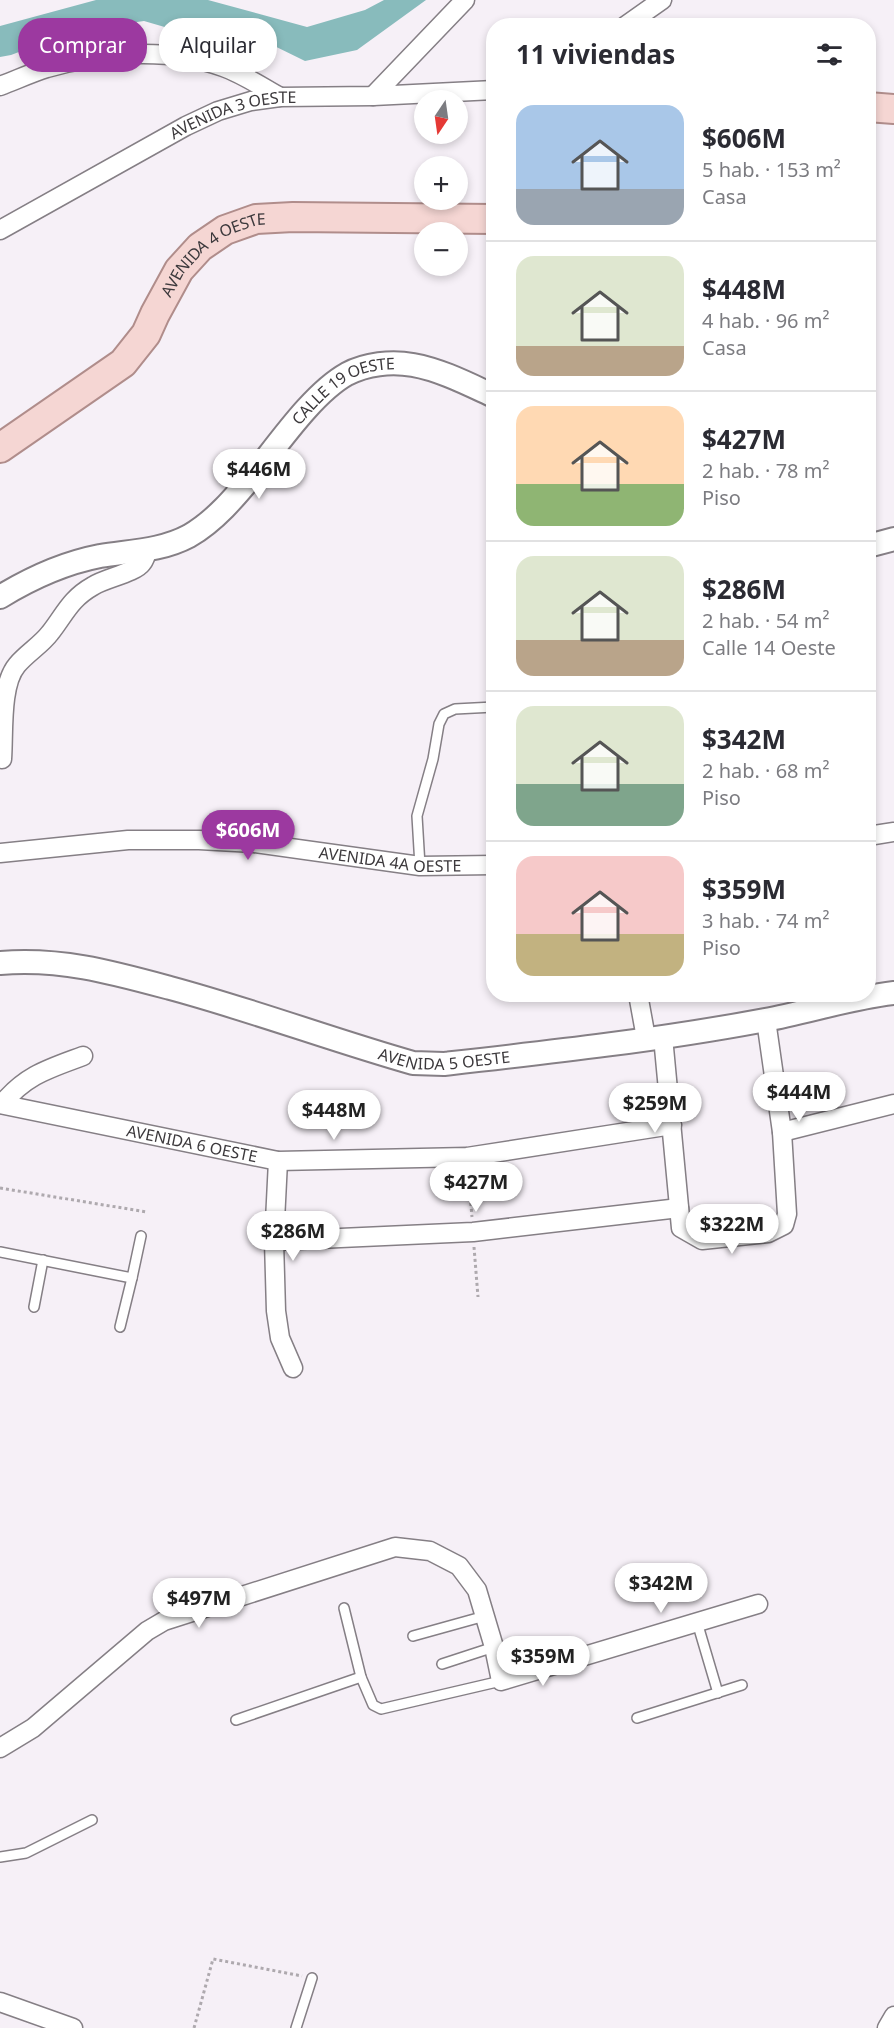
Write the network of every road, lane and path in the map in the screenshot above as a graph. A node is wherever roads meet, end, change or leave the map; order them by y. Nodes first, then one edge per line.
1 (465, 0) edge
2 (662, 0) edge
3 (636, 18) edge
4 (0, 86) edge
5 (486, 90) edge
6 (373, 96) junction
7 (280, 97) junction
8 (876, 108) edge
9 (894, 110) edge
10 (486, 219) edge
11 (0, 230) edge
12 (486, 393) edge
13 (0, 448) edge
14 (894, 539) edge
15 (876, 544) edge
16 (148, 550) junction
17 (0, 597) edge
18 (486, 707) edge
19 (2, 759) dead end
20 (894, 832) edge
21 (876, 835) edge
22 (0, 853) edge
23 (486, 865) edge
24 (420, 866) junction
25 (0, 963) edge
26 (894, 993) edge
27 (876, 995) edge
28 (641, 1002) edge
29 (842, 1002) edge
30 (766, 1020) junction
31 (654, 1038) junction
32 (83, 1056) dead end
33 (1, 1104) edge
34 (894, 1104) edge
35 (672, 1125) junction
36 (782, 1132) junction
37 (278, 1161) junction
38 (0, 1188) edge
39 (679, 1208) junction
40 (147, 1212) dead end
41 (141, 1236) dead end
42 (274, 1241) junction
43 (0, 1252) edge
44 (43, 1260) junction
45 (132, 1278) junction
46 (34, 1307) dead end
47 (120, 1327) dead end
48 (293, 1368) dead end
49 (758, 1604) dead end
50 (344, 1608) dead end
51 (485, 1616) junction
52 (698, 1622) junction
53 (413, 1636) dead end
54 (494, 1647) junction
55 (442, 1664) dead end
56 (361, 1677) junction
57 (501, 1680) junction
58 (742, 1685) dead end
59 (718, 1693) junction
60 (637, 1718) dead end
61 (236, 1720) dead end
62 (0, 1748) edge
63 (92, 1820) dead end
64 (0, 1857) edge
65 (312, 1978) joint
66 (0, 2002) edge
67 (894, 2016) edge
68 (73, 2028) edge
69 (194, 2028) edge
70 (296, 2028) edge
71 (887, 2028) edge

1 - 6 street
2 - 3 street
4 - 7 street
5 - 6 street, AVENIDA 3 OESTE
6 - 7 street, AVENIDA 3 OESTE
7 - 11 street, AVENIDA 3 OESTE
8 - 9 main road
10 - 13 main road, AVENIDA 4 OESTE
12 - 16 street, CALLE 19 OESTE
14 - 15 street
16 - 17 street, CALLE 19 OESTE
16 - 19 street
18 - 24 lane
20 - 21 street
22 - 24 street, AVENIDA 4A OESTE
23 - 24 street, AVENIDA 4A OESTE
25 - 31 street, AVENIDA 5 OESTE
26 - 27 street, AVENIDA 5 OESTE
28 - 31 street
29 - 30 street, AVENIDA 5 OESTE
30 - 31 street, AVENIDA 5 OESTE
30 - 36 street
31 - 35 street
32 - 33 street
33 - 37 street, AVENIDA 6 OESTE
34 - 36 street
35 - 37 street, AVENIDA 6 OESTE
35 - 39 street
36 - 39 street
37 - 42 street
38 - 40 path
39 - 42 street
41 - 45 lane
42 - 48 street
43 - 44 lane
44 - 45 lane
44 - 46 lane
45 - 47 lane
49 - 52 street
50 - 56 lane
51 - 53 lane
51 - 54 street
51 - 62 street
52 - 57 street
52 - 59 lane
54 - 55 lane
54 - 57 street
56 - 57 lane
56 - 61 lane
58 - 59 lane
59 - 60 lane
63 - 64 lane
65 - 69 path
65 - 70 lane
66 - 68 street
67 - 71 street

